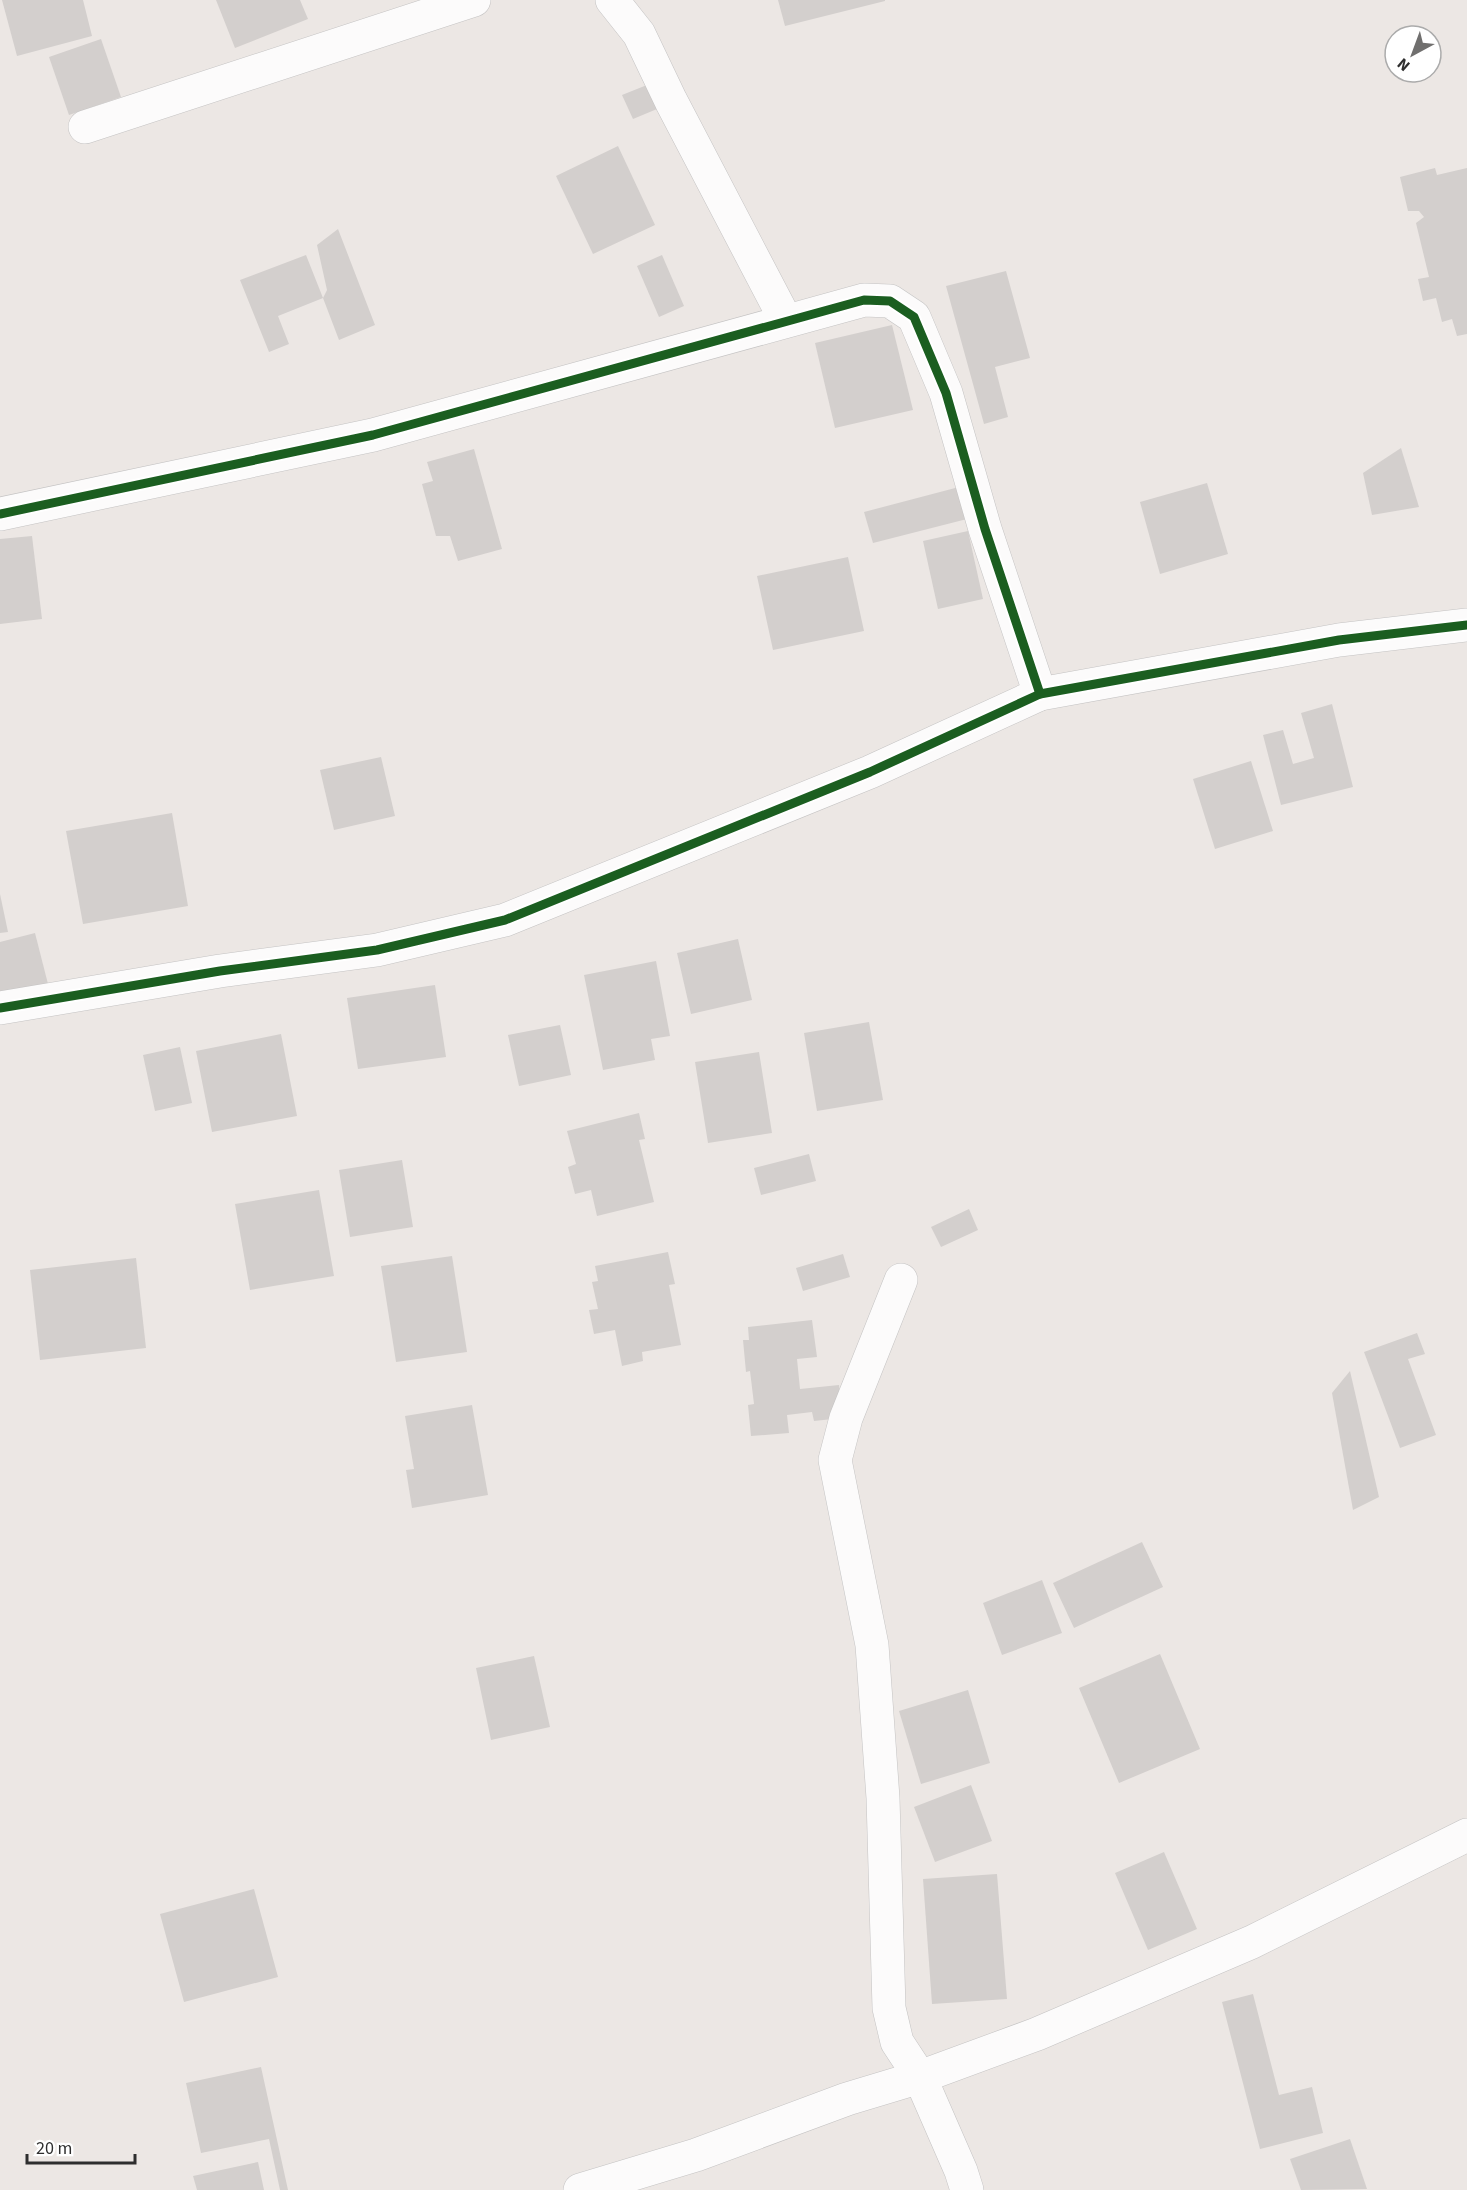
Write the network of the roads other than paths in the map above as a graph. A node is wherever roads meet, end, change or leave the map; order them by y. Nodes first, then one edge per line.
1 (474, 0) edge
2 (612, 0) edge
3 (85, 127) dead end
4 (786, 321) junction
5 (0, 514) edge
6 (1467, 625) edge
7 (1040, 694) junction
8 (0, 1008) edge
9 (901, 1280) dead end
10 (1467, 1835) edge
11 (920, 2077) junction
12 (580, 2190) edge
13 (967, 2190) edge

1 - 3 street
2 - 4 street
4 - 5 street
4 - 7 street
6 - 7 street
7 - 8 street
9 - 11 street
10 - 11 street
11 - 12 street
11 - 13 street

